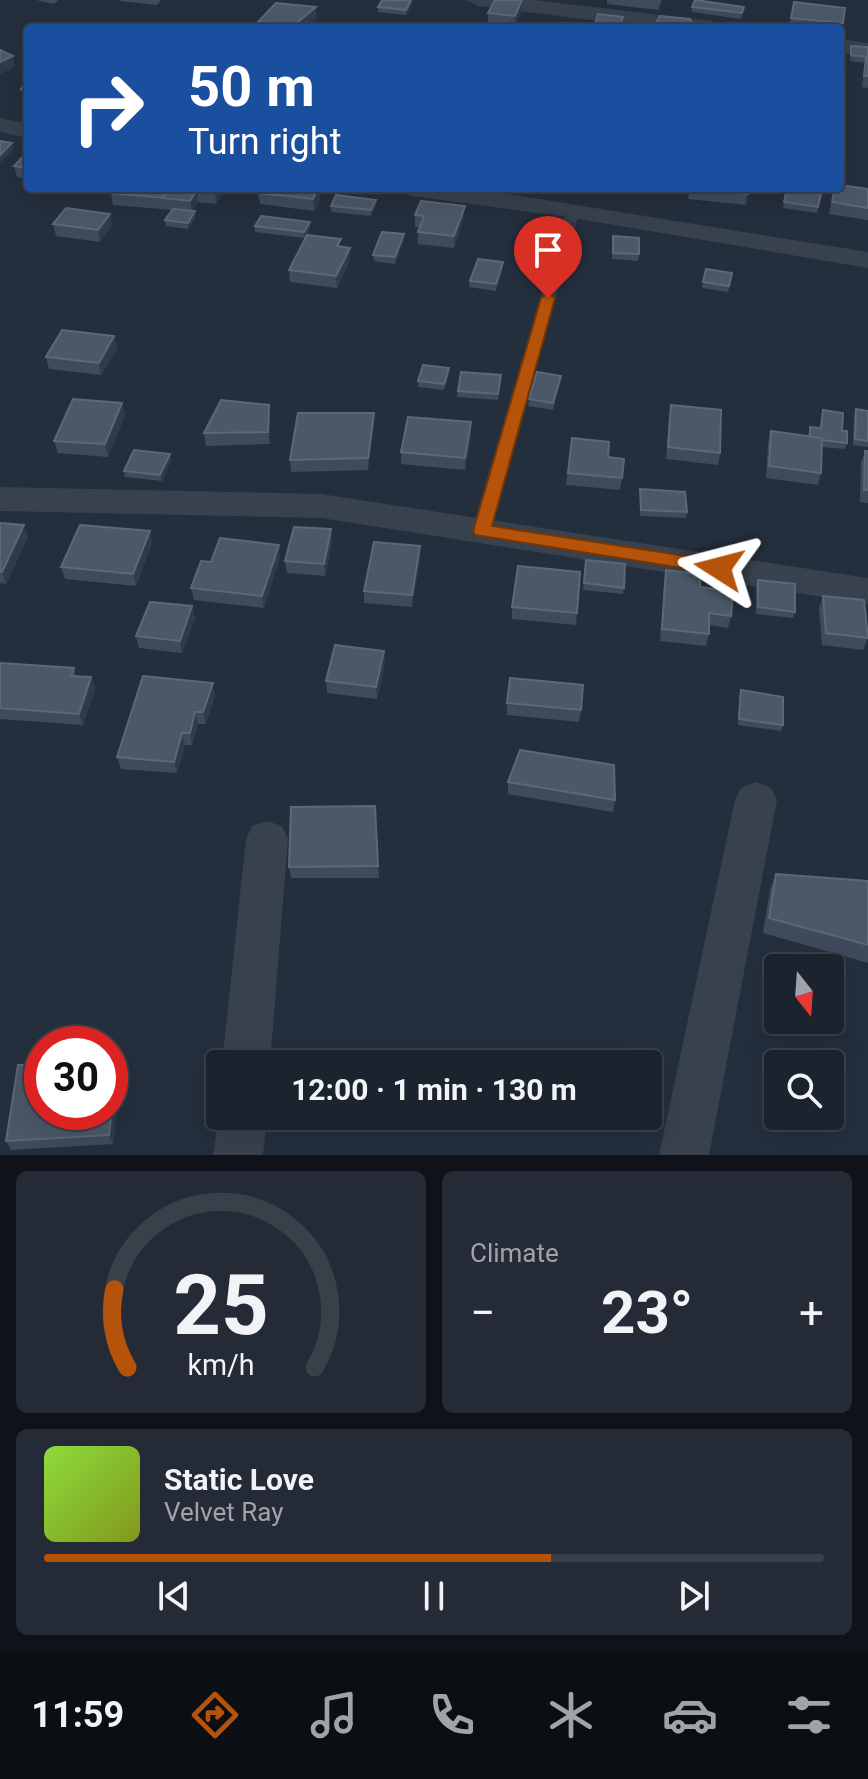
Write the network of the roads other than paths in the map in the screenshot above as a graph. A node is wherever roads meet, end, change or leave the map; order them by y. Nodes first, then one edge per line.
1 (478, 0) edge
2 (679, 24) edge
3 (844, 47) edge
4 (868, 50) edge
5 (0, 125) edge
6 (24, 130) edge
7 (442, 192) edge
8 (573, 210) junction
9 (868, 260) edge
10 (0, 499) edge
11 (481, 531) junction
12 (868, 591) edge
13 (756, 800) dead end
14 (267, 839) dead end
15 (247, 1050) edge
16 (241, 1130) edge
17 (238, 1155) edge
18 (684, 1155) edge

1 - 2 street
3 - 4 street
5 - 6 street
7 - 8 street
8 - 9 street
8 - 11 lane
10 - 11 street
11 - 12 street
13 - 18 street
14 - 15 street
16 - 17 street

